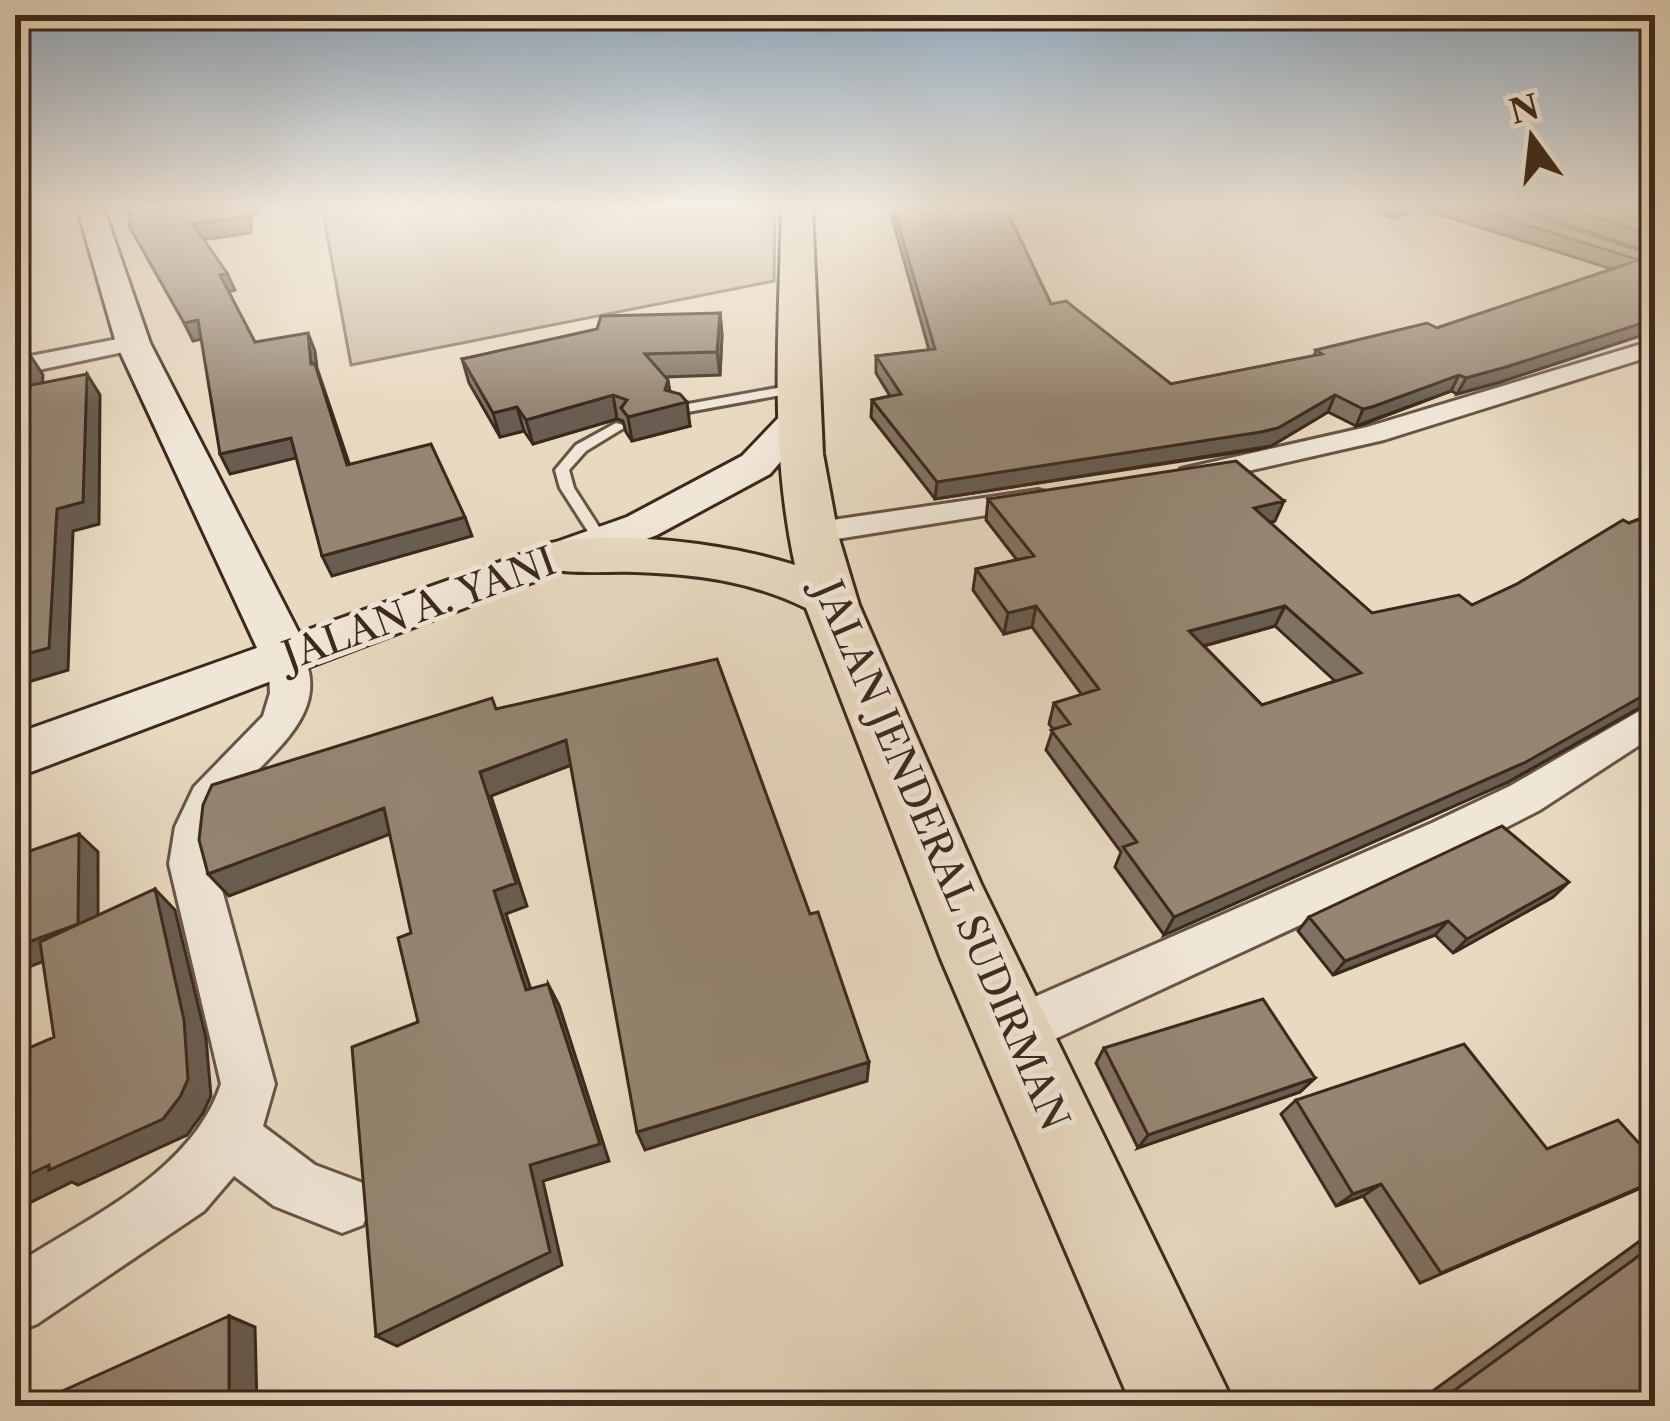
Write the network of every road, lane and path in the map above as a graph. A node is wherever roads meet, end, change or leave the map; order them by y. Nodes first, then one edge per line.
1 (111, 273) edge
2 (798, 273) edge
3 (134, 343) junction
4 (1655, 347) edge
5 (15, 367) edge
6 (799, 403) junction
7 (677, 410) edge
8 (621, 426) edge
9 (1154, 481) edge
10 (1064, 495) edge
11 (812, 532) junction
12 (581, 549) junction
13 (830, 598) junction
14 (286, 656) junction
15 (1655, 716) edge
16 (15, 756) edge
17 (1011, 1033) junction
18 (232, 1136) junction
19 (342, 1204) dead end
20 (15, 1302) edge
21 (1184, 1406) edge

1 - 3 street
2 - 6 main road, JALAN JENDERAL SUDIRMAN
3 - 5 street
3 - 14 street
4 - 9 street
6 - 7 lane
6 - 11 main road, JALAN JENDERAL SUDIRMAN
6 - 12 street, JALAN A. YANI
8 - 12 lane
10 - 11 street
11 - 13 main road, JALAN JENDERAL SUDIRMAN
12 - 13 main road
12 - 14 street, JALAN A. YANI
13 - 17 main road, JALAN JENDERAL SUDIRMAN
14 - 16 street, JALAN A. YANI
14 - 18 street
15 - 17 street
17 - 21 main road, JALAN JENDERAL SUDIRMAN
18 - 19 street
18 - 20 street

